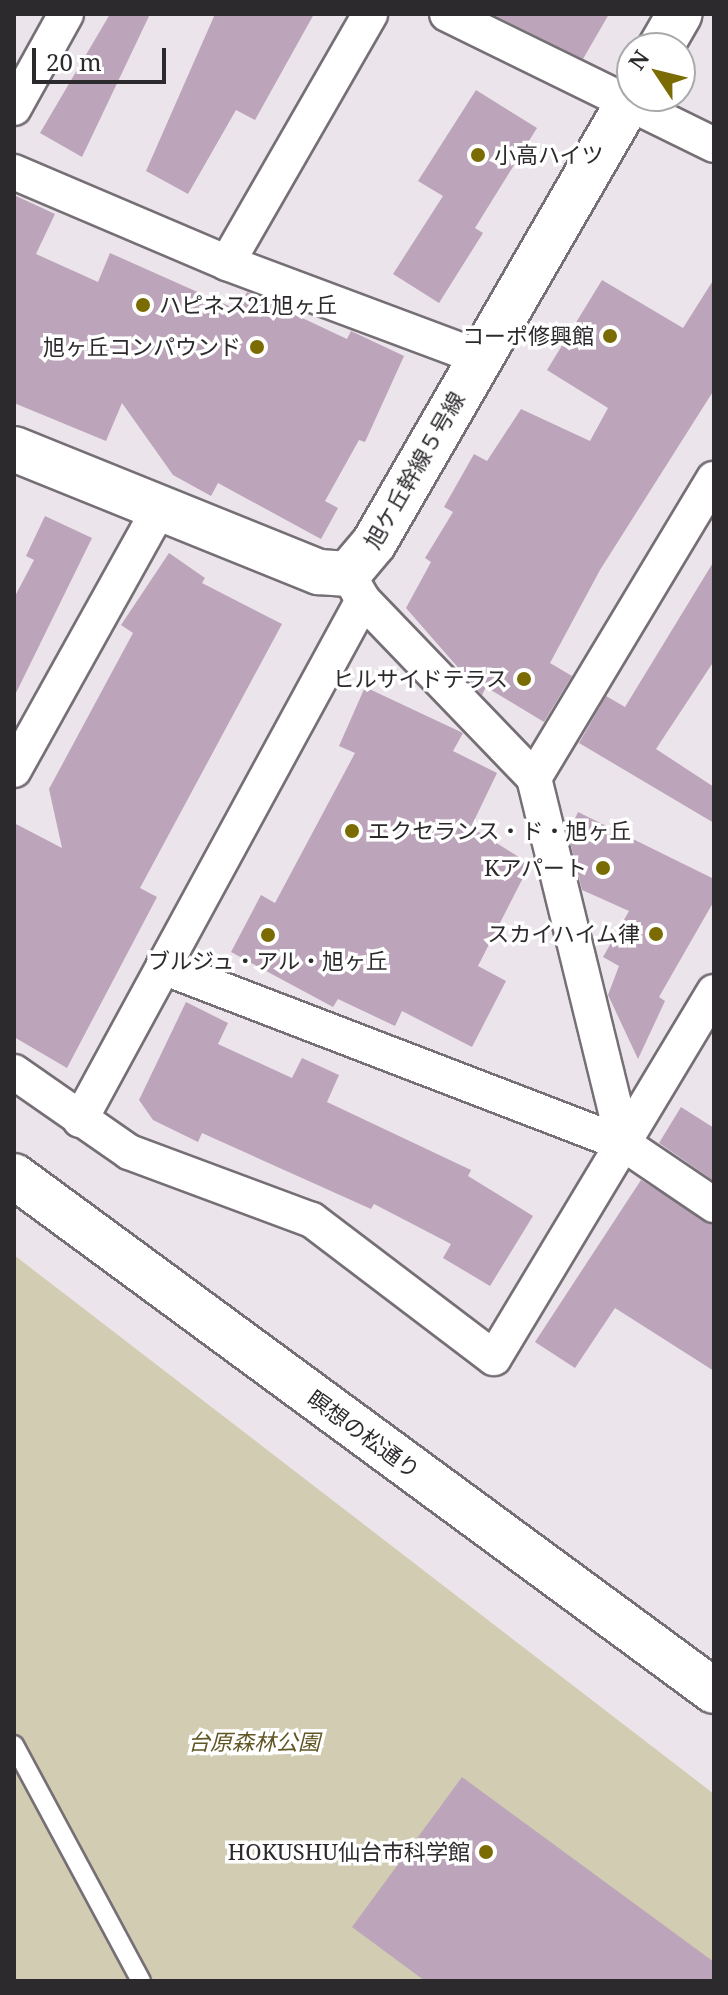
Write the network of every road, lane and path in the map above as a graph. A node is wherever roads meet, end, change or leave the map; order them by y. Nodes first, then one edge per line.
1 (66, 14) edge
2 (370, 14) edge
3 (447, 14) edge
4 (680, 14) edge
5 (669, 32) edge
6 (616, 91) edge
7 (14, 108) edge
8 (623, 112) edge
9 (656, 112) edge
10 (714, 145) edge
11 (14, 172) edge
12 (227, 263) junction
13 (479, 357) junction
14 (14, 449) edge
15 (714, 479) edge
16 (158, 511) junction
17 (355, 587) junction
18 (14, 770) edge
19 (534, 778) junction
20 (163, 967) junction
21 (714, 992) edge
22 (14, 1072) edge
23 (80, 1120) junction
24 (624, 1144) junction
25 (14, 1176) edge
26 (714, 1205) edge
27 (714, 1691) edge
28 (14, 1745) edge
29 (141, 1981) edge

1 - 7 street
2 - 12 street
3 - 6 street
4 - 5 street
8 - 13 street, 旭ケ丘幹線５号線
9 - 10 street
11 - 12 street
12 - 13 street
13 - 17 street, 旭ケ丘幹線５号線
14 - 16 street
15 - 19 street
16 - 17 street
16 - 18 street
17 - 19 street
17 - 20 street
19 - 24 street
20 - 23 street
20 - 24 street
21 - 24 street
22 - 23 street
23 - 24 street
24 - 26 street
25 - 27 street, 瞑想の松通り
28 - 29 lane

